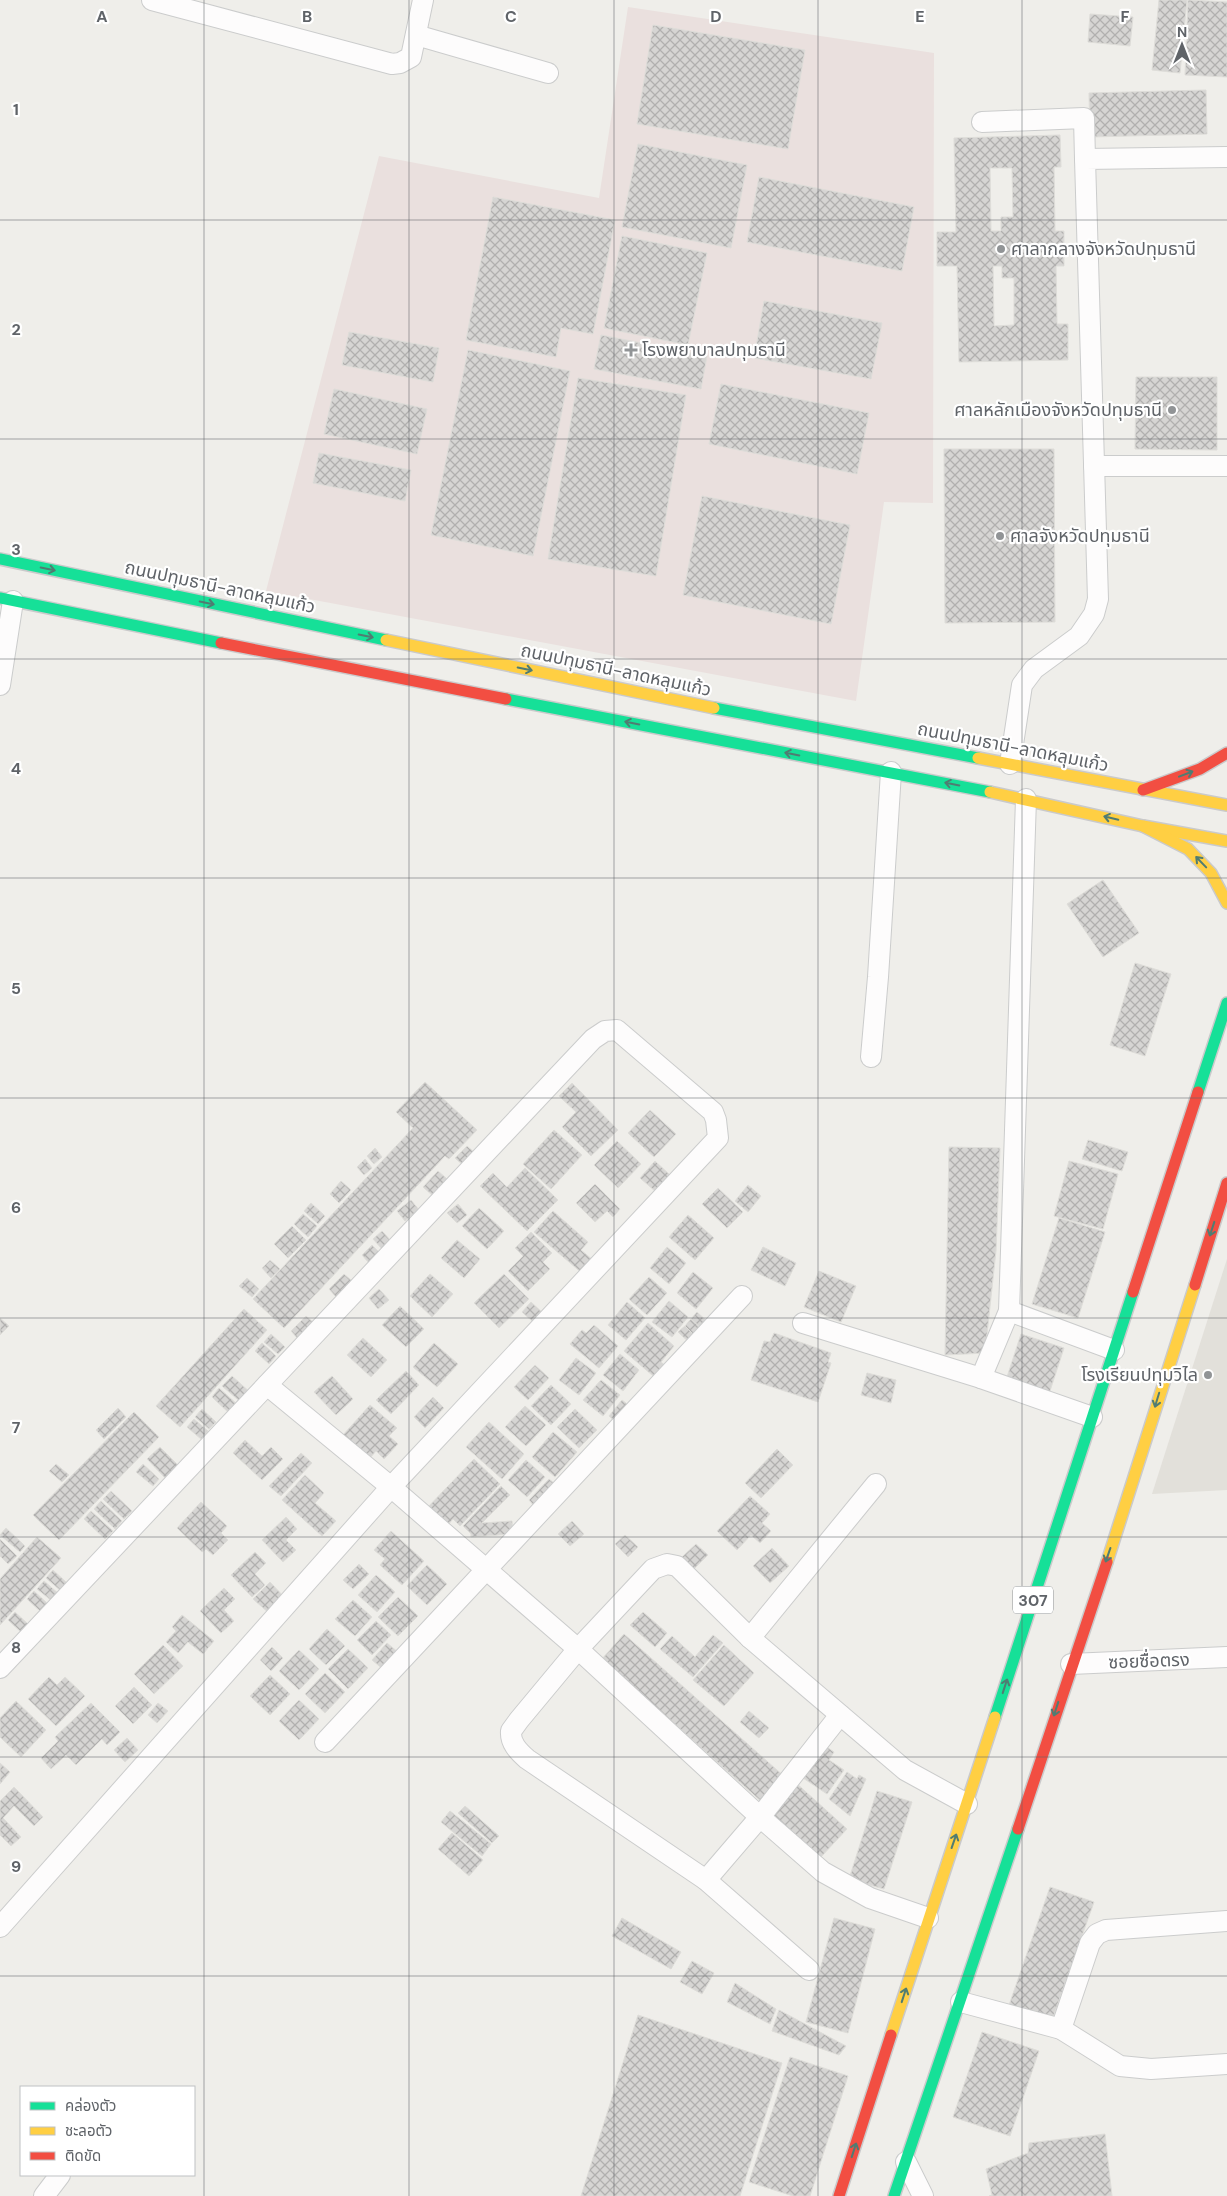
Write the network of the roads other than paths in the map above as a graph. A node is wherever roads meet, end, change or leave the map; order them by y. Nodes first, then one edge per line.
1 (152, 0) edge
2 (423, 0) edge
3 (416, 35) junction
4 (548, 73) dead end
5 (982, 122) dead end
6 (1227, 156) edge
7 (1086, 159) junction
8 (1094, 466) junction
9 (1227, 466) edge
10 (0, 559) edge
11 (7, 600) edge
12 (0, 685) edge
13 (1227, 753) edge
14 (1010, 764) junction
15 (891, 772) junction
16 (1143, 790) junction
17 (1026, 799) junction
18 (1227, 805) edge
19 (1143, 826) junction
20 (1227, 841) edge
21 (1227, 903) edge
22 (1227, 1004) edge
23 (871, 1057) dead end
24 (1227, 1183) edge
25 (742, 1296) dead end
26 (1008, 1311) junction
27 (803, 1323) dead end
28 (1114, 1350) junction
29 (981, 1378) junction
30 (267, 1385) junction
31 (1092, 1417) junction
32 (876, 1484) dead end
33 (391, 1487) junction
34 (487, 1571) junction
35 (750, 1638) junction
36 (578, 1648) junction
37 (1227, 1657) edge
38 (1071, 1664) junction
39 (0, 1668) edge
40 (840, 1715) junction
41 (325, 1742) dead end
42 (967, 1804) junction
43 (760, 1817) junction
44 (706, 1880) junction
45 (928, 1918) junction
46 (1227, 1921) edge
47 (0, 1928) edge
48 (808, 1970) dead end
49 (961, 2002) junction
50 (1061, 2029) junction
51 (1227, 2064) edge
52 (906, 2162) junction
53 (59, 2176) edge
54 (44, 2196) edge
55 (839, 2196) edge
56 (894, 2196) edge
57 (923, 2196) edge

1 - 3 street
2 - 3 street
3 - 4 street
5 - 7 street
6 - 7 street
7 - 8 street
8 - 9 street
8 - 14 street
10 -> 14 main road, ถนนปทุมธานี-ลาดหลุมแก้ว
11 - 12 street
15 -> 11 main road
16 -> 13 main road
14 - 16 main road, ถนนปทุมธานี-ลาดหลุมแก้ว
17 -> 15 main road
15 - 23 street
16 - 18 main road, ถนนปทุมธานี-ลาดหลุมแก้ว
19 -> 17 main road
17 - 26 street
19 - 20 main road
21 -> 19 main road
22 - 28 main road, 307
24 -> 38 main road
25 - 34 street
26 - 28 street
26 - 29 street
27 - 29 street
28 - 31 main road, 307
29 - 31 street
30 - 33 street
30 - 33 street
30 - 39 street
42 -> 31 main road, 307
32 - 35 street
33 - 34 street
33 - 47 street
34 - 36 street
34 - 41 street
35 - 36 street
35 - 40 street
36 - 43 street
36 - 44 street
37 - 38 street, ซอยซื่อตรง
38 -> 49 main road
40 - 42 street
40 - 43 street
45 -> 42 main road, 307
43 - 44 street
43 - 45 street
44 - 48 street
55 -> 45 main road, 307
46 - 50 street
49 - 50 street
49 - 52 main road
50 - 51 street
52 - 56 main road
52 - 57 street
53 - 54 street

